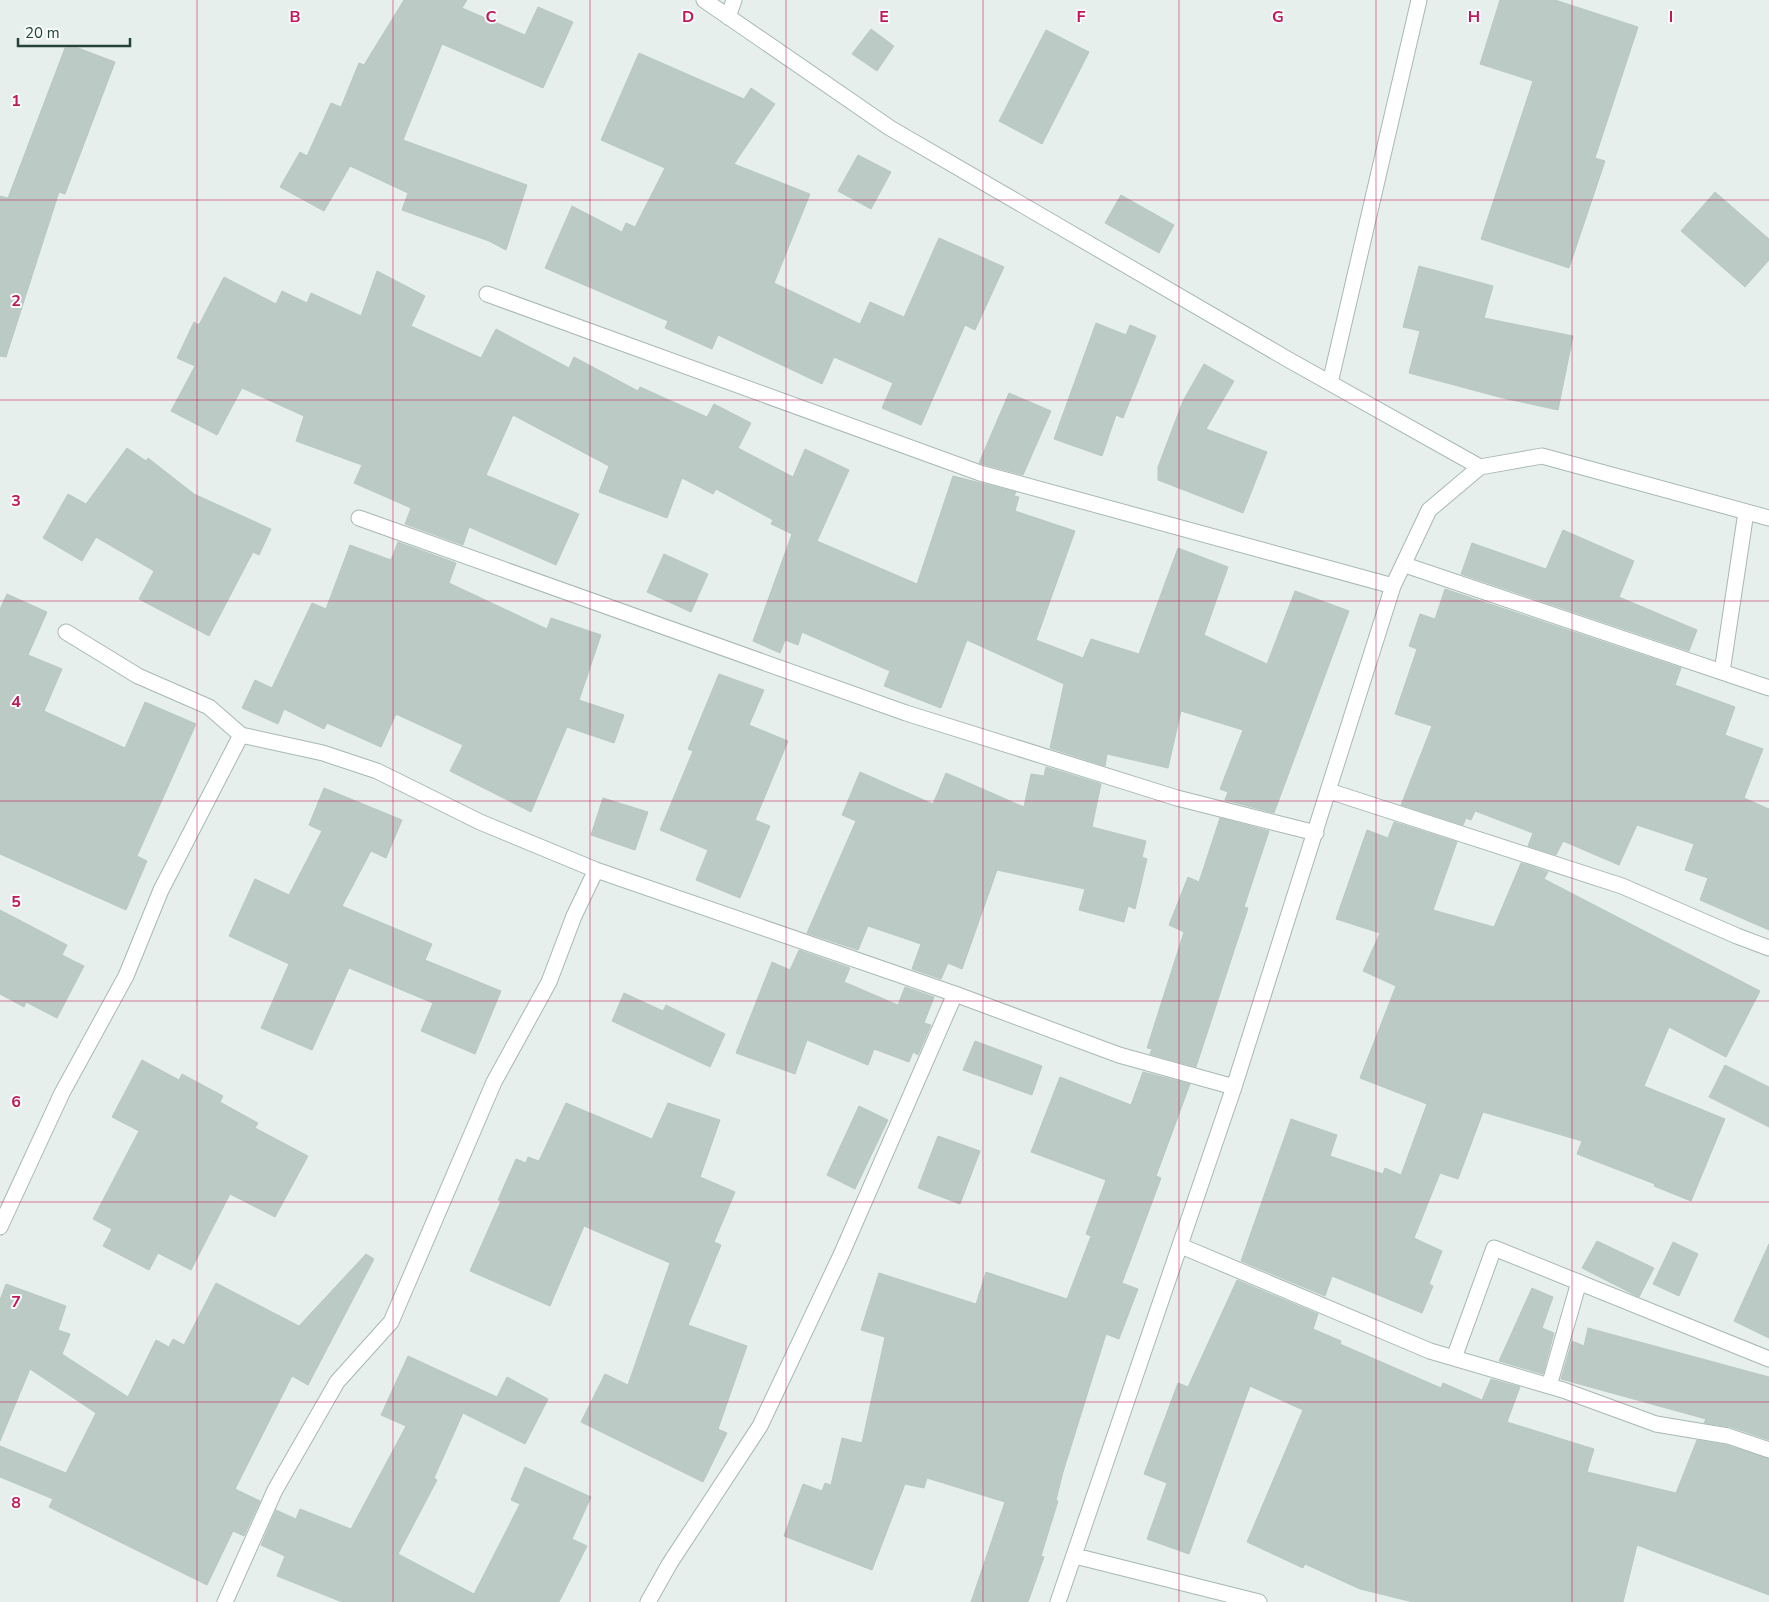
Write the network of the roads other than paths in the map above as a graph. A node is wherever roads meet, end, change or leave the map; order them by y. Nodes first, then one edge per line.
1 (704, 0) edge
2 (734, 0) edge
3 (1419, 0) edge
4 (728, 17) junction
5 (487, 294) dead end
6 (1330, 383) junction
7 (1480, 467) junction
8 (1746, 512) junction
9 (359, 518) dead end
10 (1769, 518) edge
11 (1405, 565) junction
12 (1393, 586) junction
13 (66, 632) dead end
14 (1722, 672) junction
15 (1769, 688) edge
16 (241, 735) junction
17 (1329, 791) junction
18 (1316, 833) junction
19 (596, 870) junction
20 (1769, 948) edge
21 (955, 994) junction
22 (1234, 1087) junction
23 (0, 1227) edge
24 (1181, 1246) junction
25 (1580, 1282) junction
26 (1454, 1358) junction
27 (1769, 1358) edge
28 (1549, 1386) junction
29 (1769, 1450) edge
30 (1075, 1556) junction
31 (225, 1602) edge
32 (648, 1602) edge
33 (1058, 1602) edge
34 (1260, 1602) edge

1 - 4 street
2 - 4 street
3 - 6 street
4 - 6 street
5 - 12 street
6 - 7 street
7 - 8 street
7 - 11 street
8 - 10 street
8 - 14 street
9 - 18 street
11 - 12 street
11 - 14 street
12 - 17 street
13 - 16 street
14 - 15 street
16 - 19 street
16 - 23 street
17 - 18 street
17 - 20 street
18 - 22 street
19 - 21 street
19 - 31 street
21 - 22 street
21 - 32 street
22 - 24 street
24 - 26 street
24 - 30 street
25 - 26 street
25 - 27 street
25 - 28 street
26 - 28 street
28 - 29 street
30 - 33 street
30 - 34 street

